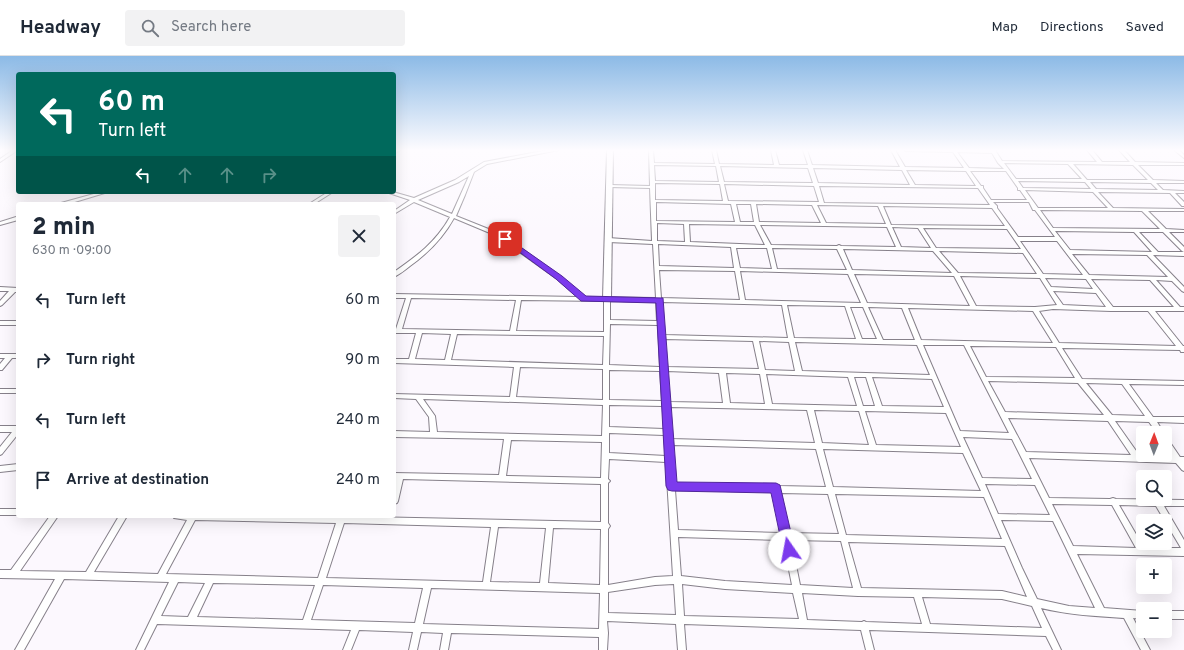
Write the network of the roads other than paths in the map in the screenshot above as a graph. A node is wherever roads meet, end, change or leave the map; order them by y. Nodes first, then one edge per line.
1 (463, 178) edge
2 (470, 178) edge
3 (609, 178) edge
4 (653, 178) edge
5 (721, 178) edge
6 (813, 178) edge
7 (908, 178) edge
8 (974, 178) edge
9 (1147, 178) edge
10 (1014, 180) joint
11 (1084, 180) junction
12 (1150, 181) junction
13 (1184, 182) edge
14 (722, 184) junction
15 (653, 185) junction
16 (609, 186) junction
17 (816, 186) junction
18 (913, 186) junction
19 (981, 187) junction
20 (1020, 189) junction
21 (1094, 191) junction
22 (1162, 192) junction
23 (1171, 192) junction
24 (1184, 192) edge
25 (99, 194) edge
26 (328, 194) edge
27 (394, 194) edge
28 (414, 200) junction
29 (654, 201) junction
30 (991, 201) junction
31 (1029, 201) junction
32 (70, 202) edge
33 (314, 202) edge
34 (726, 202) junction
35 (733, 202) junction
36 (753, 202) junction
37 (814, 204) junction
38 (822, 204) junction
39 (1184, 205) edge
40 (880, 206) junction
41 (995, 207) junction
42 (1035, 209) junction
43 (1111, 209) junction
44 (1144, 210) junction
45 (1184, 210) edge
46 (396, 212) edge
47 (454, 216) junction
48 (16, 219) edge
49 (654, 222) junction
50 (686, 223) junction
51 (0, 224) edge
52 (738, 224) junction
53 (757, 224) junction
54 (824, 225) junction
55 (889, 226) junction
56 (920, 227) junction
57 (1009, 228) junction
58 (1051, 229) junction
59 (1136, 231) junction
60 (1166, 231) junction
61 (1184, 231) edge
62 (1017, 239) junction
63 (1058, 239) junction
64 (608, 240) junction
65 (655, 243) junction
66 (688, 244) junction
67 (733, 246) junction
68 (769, 247) junction
69 (839, 247) junction
70 (899, 248) junction
71 (934, 249) junction
72 (1184, 250) edge
73 (1025, 251) junction
74 (1068, 252) junction
75 (1156, 253) junction
76 (1149, 254) junction
77 (1184, 254) edge
78 (657, 268) junction
79 (737, 270) junction
80 (774, 271) junction
81 (850, 273) junction
82 (396, 274) edge
83 (956, 274) junction
84 (1041, 276) junction
85 (1086, 277) junction
86 (1151, 278) junction
87 (1173, 279) junction
88 (0, 290) edge
89 (16, 290) edge
90 (1050, 290) junction
91 (1184, 290) edge
92 (1097, 291) junction
93 (396, 296) edge
94 (408, 296) junction
95 (519, 298) junction
96 (584, 299) junction
97 (607, 299) junction
98 (660, 300) junction
99 (743, 302) junction
100 (784, 303) junction
101 (0, 304) edge
102 (847, 305) junction
103 (866, 306) junction
104 (904, 306) junction
105 (1061, 307) junction
106 (974, 308) junction
107 (1035, 309) junction
108 (1111, 309) junction
109 (1150, 309) junction
110 (1182, 309) edge
111 (16, 322) edge
112 (607, 322) junction
113 (0, 323) edge
114 (661, 323) junction
115 (396, 331) edge
116 (420, 331) junction
117 (454, 332) junction
118 (513, 332) junction
119 (607, 334) junction
120 (662, 337) junction
121 (756, 339) junction
122 (791, 340) junction
123 (860, 341) junction
124 (881, 342) junction
125 (920, 343) junction
126 (966, 344) junction
127 (1057, 347) junction
128 (1183, 349) edge
129 (0, 356) edge
130 (10, 356) junction
131 (16, 356) edge
132 (396, 361) edge
133 (411, 361) junction
134 (448, 362) junction
135 (517, 364) junction
136 (607, 367) junction
137 (0, 368) edge
138 (664, 369) junction
139 (722, 370) junction
140 (762, 371) junction
141 (799, 373) junction
142 (850, 374) junction
143 (868, 375) junction
144 (934, 377) junction
145 (984, 379) junction
146 (1080, 381) junction
147 (1124, 382) junction
148 (1184, 383) edge
149 (0, 391) edge
150 (16, 391) edge
151 (396, 396) edge
152 (418, 397) junction
153 (513, 399) junction
154 (606, 402) junction
155 (667, 404) junction
156 (727, 405) junction
157 (769, 406) junction
158 (810, 407) junction
159 (860, 407) junction
160 (879, 408) junction
161 (947, 410) junction
162 (1003, 415) junction
163 (1110, 418) junction
164 (1152, 420) junction
165 (1184, 420) edge
166 (1156, 426) edge
167 (0, 429) edge
168 (16, 429) edge
169 (606, 430) junction
170 (16, 432) edge
171 (668, 432) junction
172 (396, 434) edge
173 (434, 434) junction
174 (958, 434) junction
175 (1014, 436) junction
176 (508, 437) junction
177 (606, 439) junction
178 (669, 442) junction
179 (819, 447) junction
180 (874, 448) junction
181 (1172, 449) edge
182 (966, 450) junction
183 (0, 452) edge
184 (1024, 455) junction
185 (606, 456) junction
186 (1136, 457) edge
187 (1136, 458) edge
188 (670, 459) junction
189 (1181, 460) edge
190 (16, 467) edge
191 (1184, 468) edge
192 (0, 469) edge
193 (397, 476) edge
194 (502, 479) junction
195 (606, 481) junction
196 (980, 481) junction
197 (1037, 482) junction
198 (672, 486) junction
199 (776, 488) junction
200 (830, 489) junction
201 (986, 494) junction
202 (1046, 501) junction
203 (1113, 501) junction
204 (1136, 502) edge
205 (1172, 503) edge
206 (1184, 503) edge
207 (1160, 506) edge
208 (0, 512) edge
209 (16, 512) edge
210 (996, 517) junction
211 (53, 518) edge
212 (122, 518) edge
213 (192, 518) edge
214 (303, 518) edge
215 (390, 518) edge
216 (1055, 518) junction
217 (341, 520) junction
218 (495, 523) junction
219 (550, 525) junction
220 (606, 526) junction
221 (675, 533) junction
222 (786, 536) junction
223 (844, 538) junction
224 (1007, 543) junction
225 (1184, 547) edge
226 (1071, 550) junction
227 (1142, 551) junction
228 (1184, 552) edge
229 (0, 574) edge
230 (13, 574) junction
231 (62, 575) junction
232 (88, 576) junction
233 (160, 578) junction
234 (175, 579) junction
235 (210, 580) junction
236 (678, 580) junction
237 (321, 582) junction
238 (428, 584) junction
239 (486, 585) junction
240 (544, 587) junction
241 (605, 589) junction
242 (797, 589) junction
243 (858, 592) junction
244 (917, 594) junction
245 (1034, 603) junction
246 (1102, 613) junction
247 (1127, 615) junction
248 (1136, 615) edge
249 (1172, 615) edge
250 (1184, 615) edge
251 (604, 617) junction
252 (155, 620) junction
253 (191, 620) junction
254 (680, 621) junction
255 (306, 624) junction
256 (804, 624) junction
257 (864, 625) junction
258 (357, 626) junction
259 (418, 628) junction
260 (927, 628) junction
261 (448, 629) junction
262 (1048, 632) junction
263 (604, 634) junction
264 (19, 650) edge
265 (140, 650) edge
266 (347, 650) edge
267 (413, 650) edge
268 (444, 650) edge
269 (603, 650) edge
270 (682, 650) edge
271 (870, 650) edge
272 (1057, 650) edge
273 (1146, 650) edge

1 - 28 street
2 - 47 street
3 - 16 street
4 - 15 street
5 - 14 street
6 - 17 street
7 - 18 street
8 - 19 street
9 - 12 street
10 - 11 street
10 - 20 street
11 - 12 street
11 - 21 street
12 - 13 street
12 - 22 street
14 - 15 street
14 - 17 street
14 - 34 street
15 - 16 street
15 - 29 street
16 - 64 street
17 - 18 street
17 - 38 street
18 - 19 street
19 - 30 street
20 - 21 street
20 - 31 street
21 - 22 street
21 - 43 street
22 - 23 street
23 - 24 street
23 - 39 street
25 - 32 street
26 - 33 street
27 - 28 street
28 - 46 street
28 - 47 street
29 - 34 street
29 - 49 street
30 - 31 street
30 - 41 street
31 - 42 street
34 - 35 street
35 - 36 street
35 - 52 street
36 - 37 street
36 - 53 street
37 - 38 street
37 - 54 street
38 - 40 street
40 - 41 street
40 - 55 street
41 - 57 street
42 - 43 street
42 - 58 street
43 - 44 street
44 - 45 street
44 - 60 street
47 - 82 street
47 - 96 street
48 - 51 street
49 - 50 street
49 - 65 street
50 - 52 street
50 - 66 street
52 - 53 street
53 - 54 street
53 - 68 street
54 - 55 street
55 - 56 street
55 - 70 street
56 - 57 street
56 - 71 street
57 - 62 street
58 - 59 street
58 - 63 street
59 - 60 street
59 - 75 street
60 - 61 street
60 - 72 street
62 - 63 street
62 - 73 street
63 - 74 street
64 - 65 street
64 - 97 street
65 - 66 street
65 - 78 street
66 - 67 street
67 - 68 street
67 - 79 street
68 - 69 street
68 - 80 street
69 - 70 street
69 - 81 street
70 - 71 street
71 - 73 street
71 - 83 street
73 - 84 street
74 - 76 street
74 - 85 street
75 - 76 street
75 - 77 street
76 - 87 street
78 - 79 street
78 - 98 street
79 - 80 street
79 - 99 street
80 - 81 street
81 - 83 street
81 - 103 street
83 - 84 street
83 - 106 street
84 - 85 street
84 - 90 street
85 - 86 street
85 - 92 street
86 - 87 street
86 - 110 street
87 - 91 street
88 - 89 street
89 - 101 street
90 - 92 street
90 - 105 street
92 - 108 street
93 - 94 street
94 - 95 street
94 - 115 street
95 - 96 street
95 - 118 street
96 - 97 street
97 - 98 street
97 - 112 street
98 - 99 street
98 - 114 street
99 - 100 street
100 - 102 street
100 - 122 street
102 - 103 street
102 - 123 street
103 - 104 street
103 - 124 street
104 - 106 street
104 - 125 street
105 - 107 street
105 - 108 street
106 - 107 street
107 - 127 street
108 - 109 street
109 - 110 street
109 - 128 street
111 - 113 street
112 - 114 street
112 - 119 street
114 - 120 street
115 - 116 street
116 - 117 street
116 - 133 street
117 - 118 street
117 - 134 street
118 - 119 street
119 - 136 street
120 - 121 street
120 - 138 street
121 - 122 street
121 - 140 street
122 - 123 street
122 - 141 street
123 - 124 street
124 - 125 street
125 - 126 street
125 - 144 street
126 - 127 street
126 - 145 street
127 - 128 street
127 - 146 street
129 - 130 street
130 - 131 street
130 - 137 street
132 - 133 street
133 - 134 street
134 - 135 street
135 - 136 street
135 - 153 street
136 - 138 street
136 - 154 street
138 - 139 street
138 - 155 street
139 - 140 street
139 - 156 street
140 - 141 street
140 - 157 street
141 - 142 street
142 - 143 street
142 - 159 street
143 - 144 street
143 - 160 street
144 - 161 street
145 - 146 street
145 - 162 street
146 - 147 street
146 - 163 street
147 - 148 street
147 - 164 street
149 - 150 street
151 - 152 street
152 - 153 street
152 - 173 street
153 - 154 street
154 - 155 street
154 - 169 street
155 - 156 street
155 - 171 street
156 - 157 street
157 - 158 street
158 - 159 street
158 - 179 street
159 - 160 street
159 - 180 street
160 - 161 street
161 - 174 street
162 - 163 street
162 - 175 street
163 - 164 street
163 - 186 street
164 - 165 street
164 - 166 street
167 - 168 street
169 - 171 street
169 - 177 street
170 - 183 street
171 - 178 street
172 - 173 street
173 - 176 street
174 - 175 street
174 - 182 street
175 - 184 street
176 - 177 street
176 - 194 street
177 - 185 street
178 - 179 street
178 - 188 street
179 - 180 street
179 - 200 street
180 - 182 street
181 - 189 street
182 - 196 street
184 - 187 street
184 - 197 street
185 - 188 street
185 - 195 street
188 - 198 street
189 - 191 street
190 - 192 street
193 - 194 street
194 - 195 street
195 - 220 street
196 - 197 street
196 - 201 street
197 - 202 street
198 - 199 street
198 - 221 street
199 - 200 street
199 - 222 street
200 - 201 street
200 - 223 street
201 - 210 street
202 - 203 street
202 - 216 street
203 - 204 street
203 - 227 street
205 - 206 street
207 - 225 street
208 - 209 street
210 - 216 street
210 - 224 street
211 - 230 street
212 - 232 street
213 - 233 street
214 - 217 street
215 - 217 street
215 - 218 street
216 - 226 street
217 - 237 street
218 - 219 street
218 - 239 street
219 - 220 street
219 - 240 street
220 - 241 street
221 - 222 street
221 - 236 street
222 - 223 street
222 - 242 street
223 - 224 street
223 - 243 street
224 - 245 street
226 - 227 street
226 - 246 street
227 - 228 street
229 - 230 street
230 - 231 street
231 - 232 street
231 - 264 street
232 - 233 street
233 - 234 street
234 - 235 street
234 - 252 street
235 - 237 street
235 - 253 street
236 - 241 street
236 - 242 street
236 - 254 street
237 - 238 street
237 - 255 street
238 - 239 street
238 - 259 street
239 - 240 street
240 - 241 street
241 - 251 street
242 - 243 street
242 - 256 street
243 - 244 street
244 - 245 street
244 - 260 street
245 - 246 street
245 - 262 street
246 - 247 street
247 - 248 street
247 - 273 street
249 - 250 street
251 - 254 street
251 - 263 street
252 - 253 street
252 - 265 street
253 - 255 street
254 - 256 street
254 - 270 street
255 - 258 street
256 - 257 street
257 - 260 street
257 - 271 street
258 - 259 street
258 - 266 street
259 - 261 street
259 - 267 street
260 - 262 street
261 - 263 street
261 - 268 street
262 - 272 street
263 - 269 street

